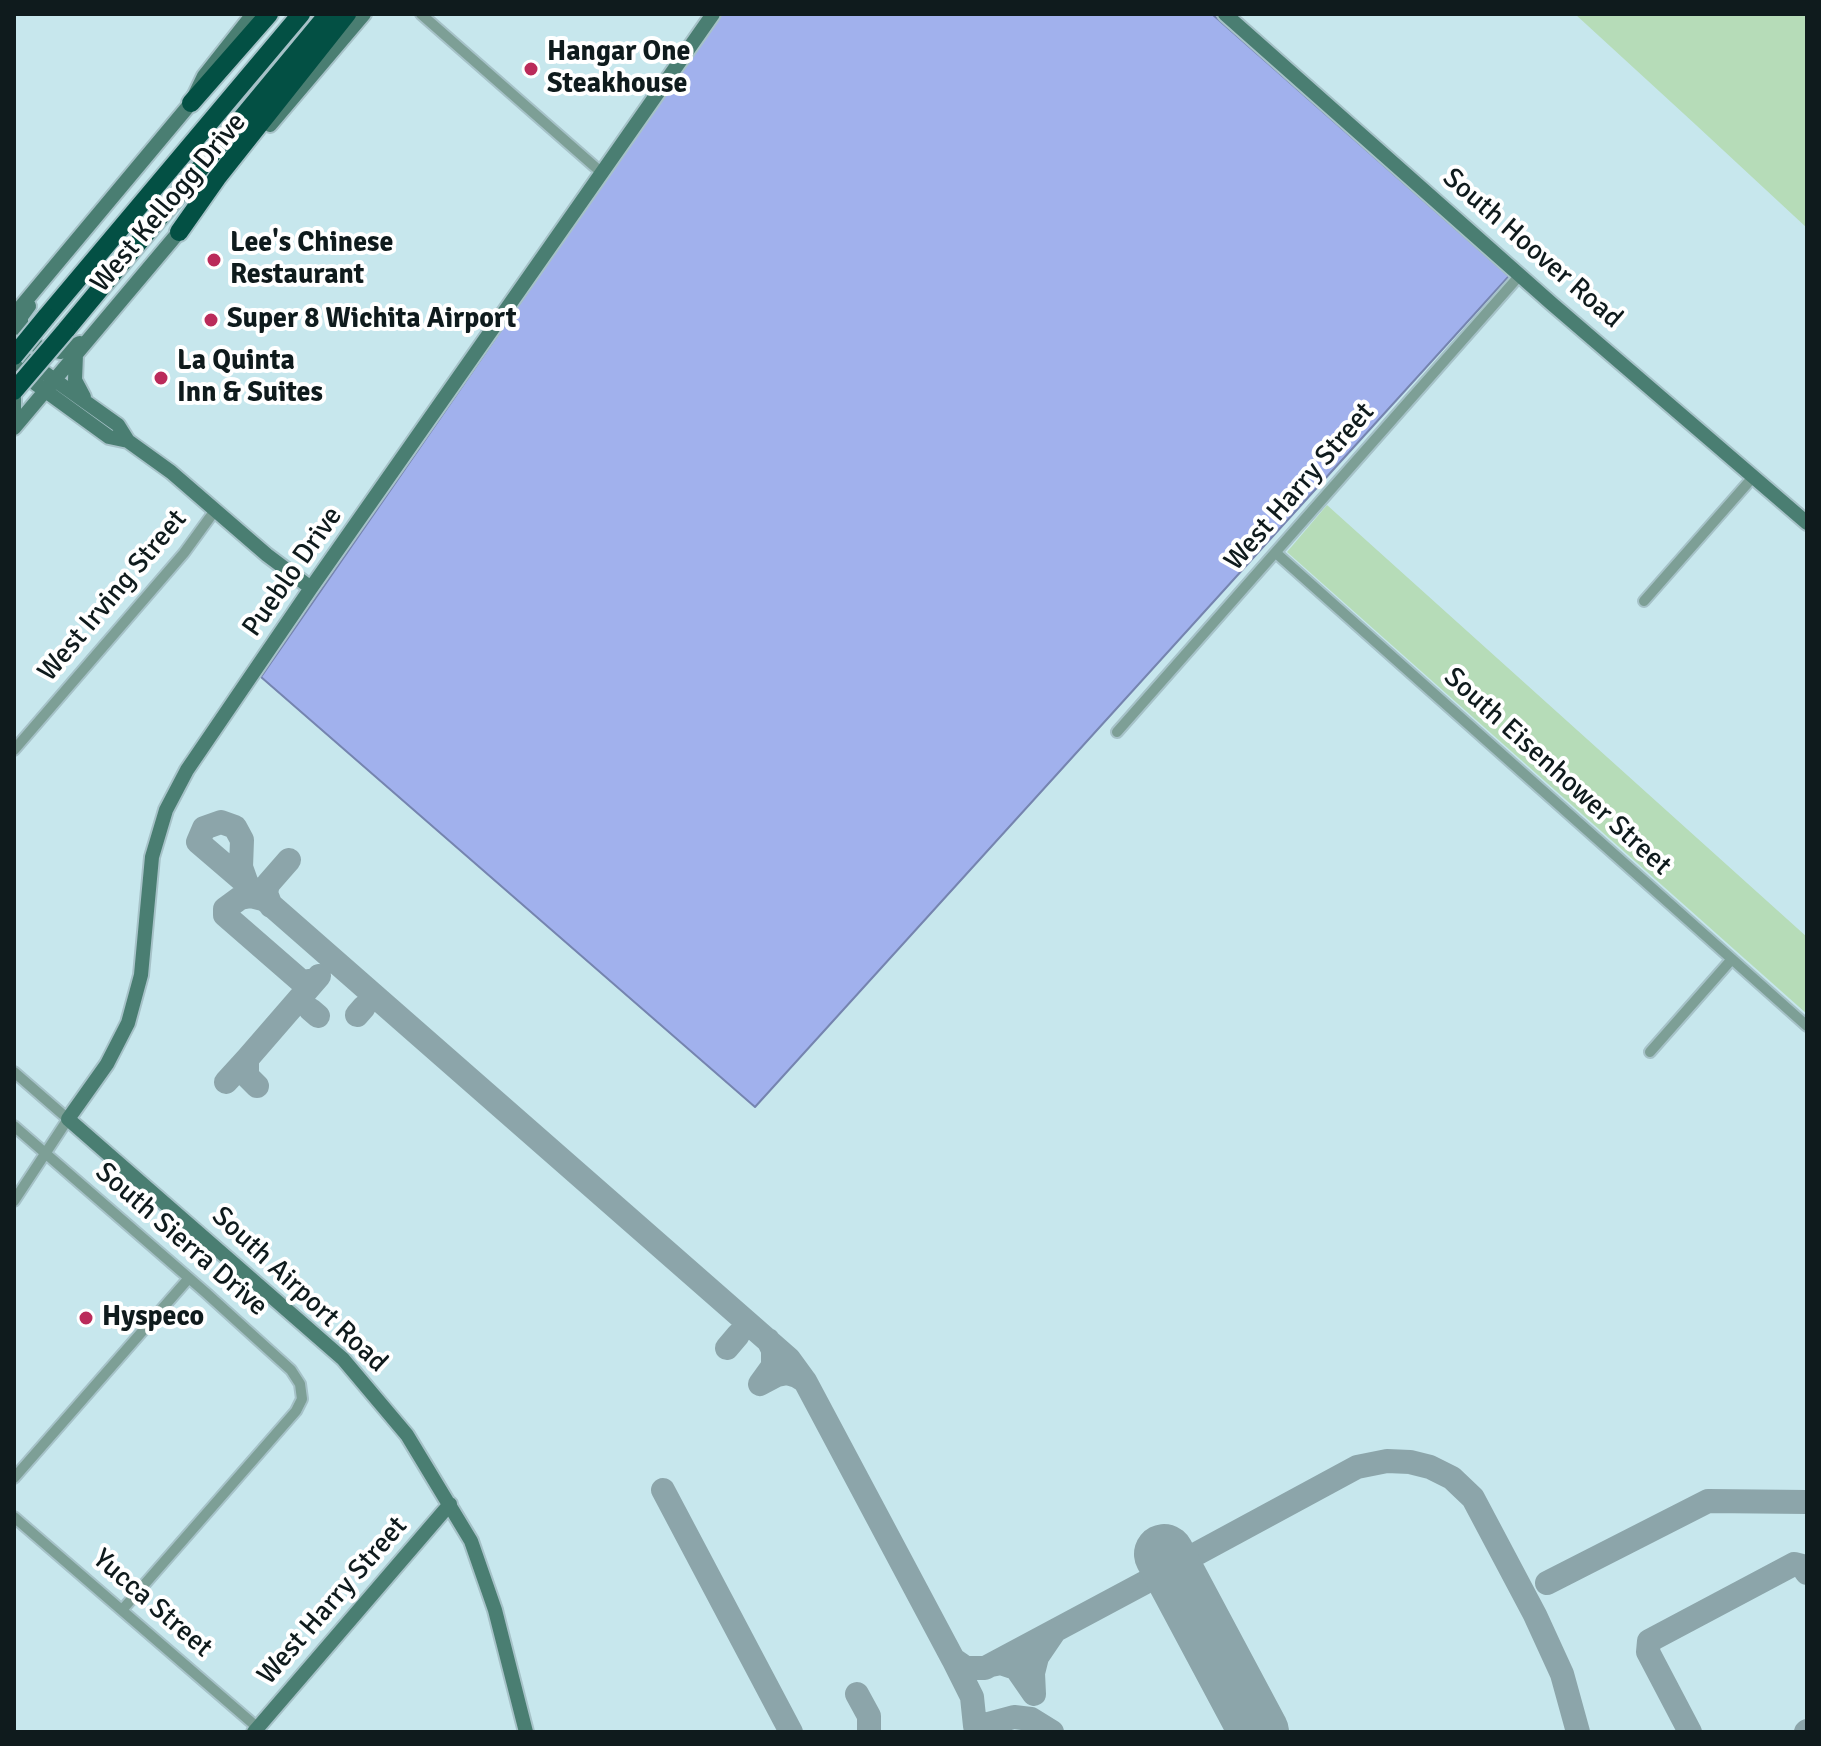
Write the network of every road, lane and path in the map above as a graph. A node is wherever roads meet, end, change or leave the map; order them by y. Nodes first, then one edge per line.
1 (253, 14) edge
2 (269, 14) edge
3 (301, 14) edge
4 (328, 14) edge
5 (347, 14) edge
6 (367, 14) edge
7 (421, 14) edge
8 (713, 14) edge
9 (1225, 14) edge
10 (191, 103) junction
11 (602, 173) junction
12 (179, 232) junction
13 (1520, 275) junction
14 (43, 281) junction
15 (17, 309) edge
16 (90, 336) junction
17 (14, 353) edge
18 (76, 354) junction
19 (14, 368) edge
20 (50, 385) junction
21 (14, 391) edge
22 (14, 398) edge
23 (95, 409) junction
24 (76, 412) junction
25 (17, 418) edge
26 (128, 441) junction
27 (1754, 476) junction
28 (216, 509) junction
29 (1807, 523) edge
30 (1276, 553) junction
31 (311, 588) junction
32 (1644, 601) dead end
33 (1117, 732) dead end
34 (14, 750) edge
35 (1732, 959) junction
36 (1807, 1026) edge
37 (1650, 1052) dead end
38 (14, 1072) edge
39 (68, 1119) junction
40 (14, 1126) edge
41 (46, 1154) junction
42 (14, 1201) edge
43 (189, 1278) junction
44 (14, 1478) edge
45 (450, 1504) junction
46 (14, 1517) edge
47 (122, 1610) junction
48 (256, 1730) edge
49 (526, 1732) edge

1 - 10 street, West Kellogg Drive
2 - 10 highway
3 - 17 highway, bridge
4 - 21 highway, bridge
5 - 12 highway
6 - 12 street, West Kellogg Drive
7 - 11 street
8 - 11 street, Pueblo Drive
9 - 13 street, South Hoover Road
10 - 14 street, West Kellogg Drive
11 - 31 street, Pueblo Drive
12 - 16 street, West Kellogg Drive
13 - 27 street, South Hoover Road
13 - 30 street, West Harry Street
14 - 15 street, West Kellogg Drive
14 - 16 street
16 - 18 street, West Kellogg Drive
17 - 20 street
18 - 20 street, West Kellogg Drive
18 - 23 street
19 - 20 street
20 - 23 street
20 - 24 street
20 - 25 street, West Kellogg Drive
22 - 25 street
23 - 26 street
24 - 25 street
24 - 26 street
26 - 28 street
27 - 29 street, South Hoover Road
27 - 32 street
28 - 31 street
28 - 34 street, West Irving Street
30 - 33 street, West Harry Street
30 - 35 street, South Eisenhower Street
31 - 39 street, Pueblo Drive
35 - 36 street, South Eisenhower Street
35 - 37 street
38 - 39 street, South Airport Road
39 - 41 street, Pueblo Drive
39 - 45 street, South Airport Road
40 - 41 street, South Sierra Drive
41 - 42 street, Pueblo Drive
41 - 43 street, South Sierra Drive
43 - 44 street
43 - 47 street, South Sierra Drive
45 - 48 street, West Harry Street
45 - 49 street, South Airport Road
46 - 47 street, Yucca Street
47 - 48 street, Yucca Street

